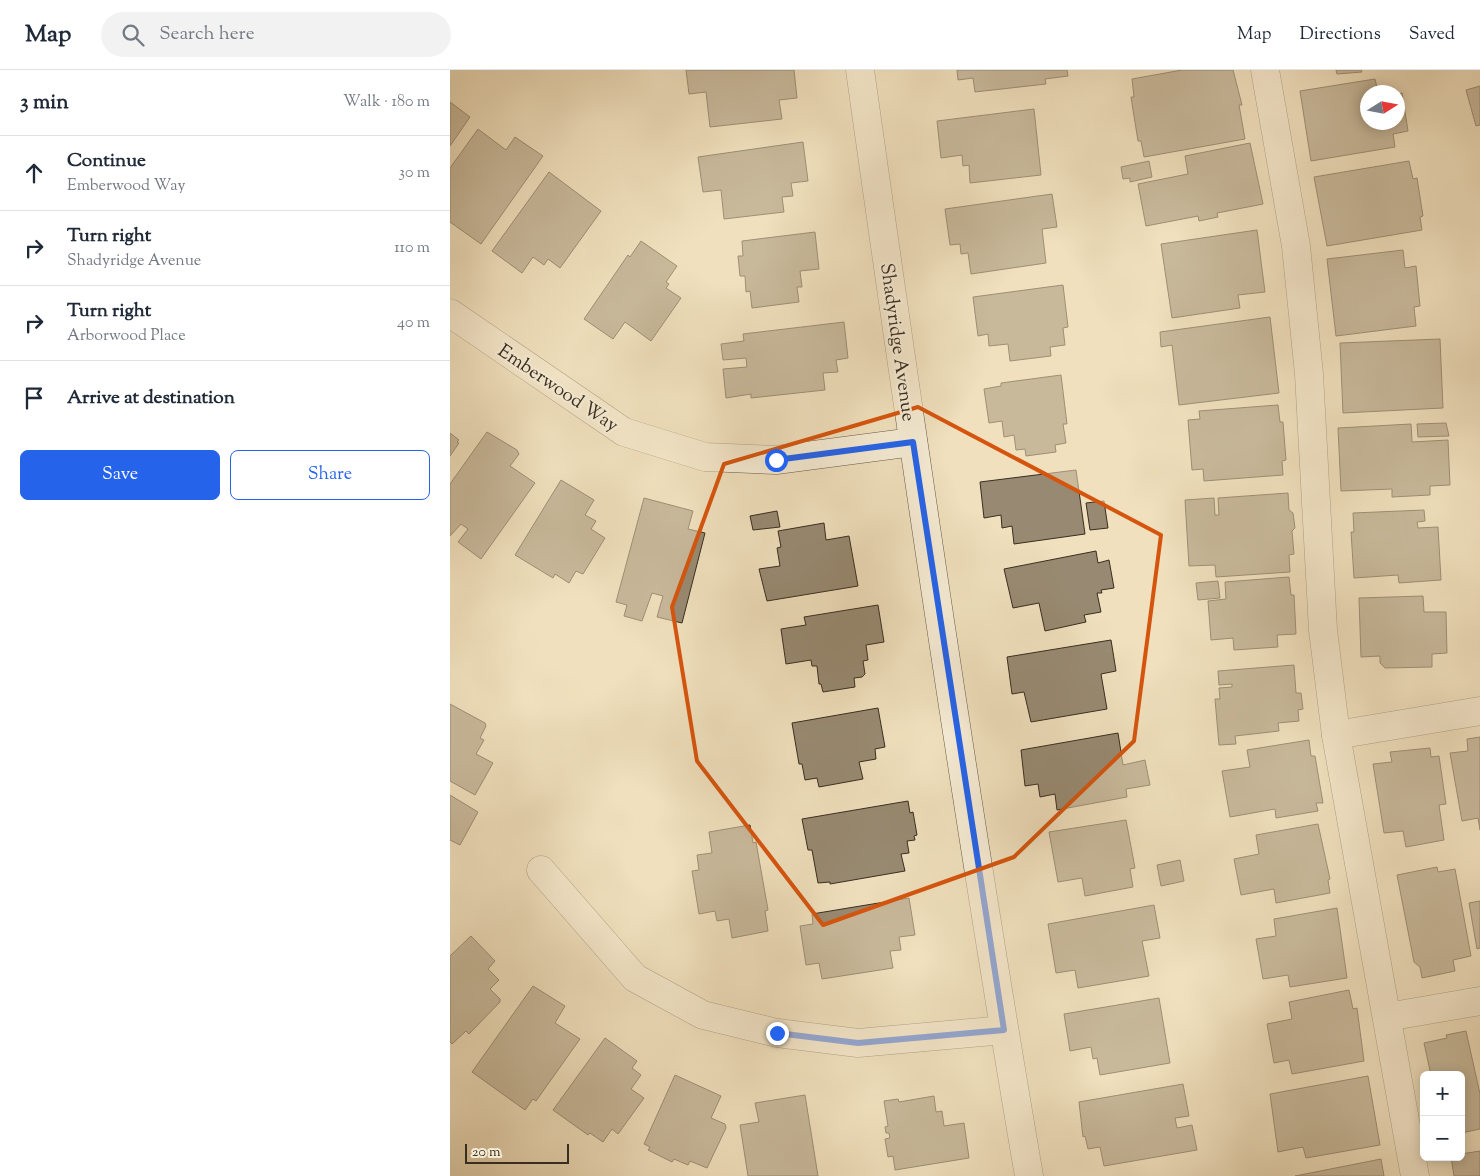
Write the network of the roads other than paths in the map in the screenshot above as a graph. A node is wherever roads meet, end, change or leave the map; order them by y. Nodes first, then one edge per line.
1 (860, 70) edge
2 (1265, 70) edge
3 (450, 313) edge
4 (913, 442) junction
5 (1480, 711) edge
6 (1336, 735) junction
7 (541, 870) dead end
8 (1480, 1001) edge
9 (1387, 1017) junction
10 (1004, 1030) junction
11 (1029, 1176) edge
12 (1415, 1176) edge

1 - 4 street, Shadyridge Avenue
2 - 6 street
3 - 4 street, Emberwood Way
4 - 10 street, Shadyridge Avenue
5 - 6 street
6 - 9 street
7 - 10 street
8 - 9 street
9 - 12 street
10 - 11 street, Shadyridge Avenue

